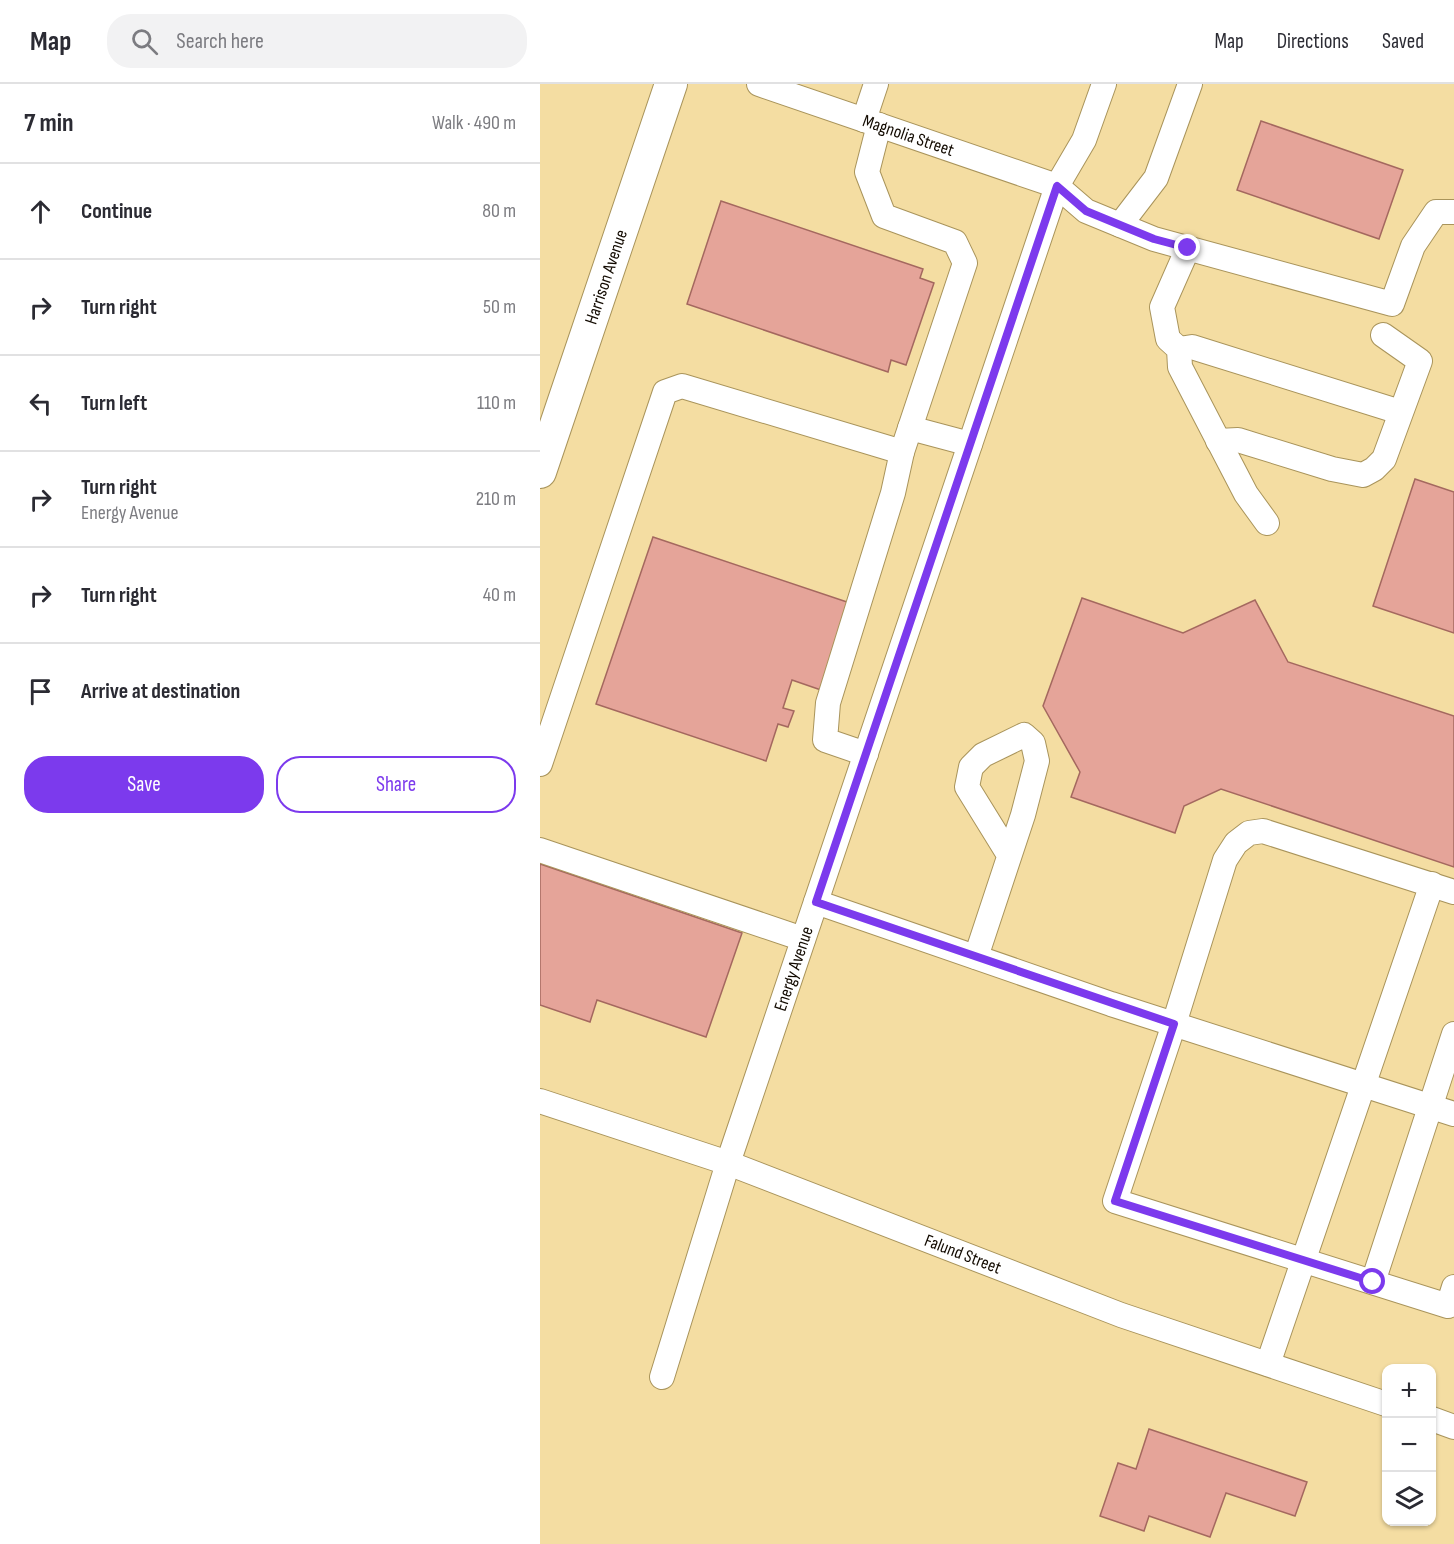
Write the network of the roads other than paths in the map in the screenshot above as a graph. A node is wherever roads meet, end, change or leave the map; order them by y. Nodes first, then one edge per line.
1 (671, 84) edge
2 (759, 84) edge
3 (876, 84) edge
4 (1104, 84) edge
5 (1190, 84) edge
6 (872, 122) junction
7 (1057, 186) junction
8 (1454, 212) edge
9 (1120, 225) junction
10 (1188, 248) junction
11 (1383, 335) dead end
12 (1179, 349) junction
13 (1400, 412) junction
14 (910, 428) junction
15 (1218, 441) junction
16 (970, 444) junction
17 (902, 452) junction
18 (540, 472) edge
19 (1267, 523) dead end
20 (866, 754) junction
21 (540, 764) edge
22 (540, 850) edge
23 (1009, 855) dead end
24 (1443, 888) edge
25 (816, 902) junction
26 (803, 939) junction
27 (976, 957) junction
28 (1174, 1024) junction
29 (1454, 1034) edge
30 (1363, 1084) junction
31 (540, 1101) edge
32 (1429, 1106) junction
33 (1454, 1114) edge
34 (728, 1163) junction
35 (1304, 1260) junction
36 (1373, 1282) junction
37 (1454, 1287) edge
38 (1268, 1364) junction
39 (662, 1377) dead end
40 (1382, 1403) edge
41 (1436, 1421) edge
42 (1454, 1426) edge

1 - 18 main road, Harrison Avenue
2 - 6 street, Magnolia Street
3 - 6 street
4 - 7 street, Energy Avenue
5 - 9 street
6 - 7 street, Magnolia Street
6 - 14 street
7 - 9 street
7 - 16 street, Energy Avenue
8 - 10 street
9 - 10 street
10 - 12 street
11 - 13 street
12 - 13 street
12 - 15 street
13 - 15 street
14 - 16 street
14 - 17 street
15 - 19 street
16 - 20 street, Energy Avenue
17 - 20 street
17 - 21 street
20 - 25 street, Energy Avenue
22 - 26 street
23 - 27 street
24 - 28 street
24 - 30 street
25 - 26 street, Energy Avenue
25 - 27 street
26 - 34 street, Energy Avenue
27 - 28 street
28 - 30 street
28 - 35 street
29 - 32 street
30 - 32 street
30 - 35 street
31 - 34 street, Falund Street
32 - 33 street
32 - 36 street
34 - 38 street, Falund Street
34 - 39 street, Energy Avenue
35 - 36 street
35 - 38 street
36 - 37 street
38 - 40 street, Falund Street
41 - 42 street

